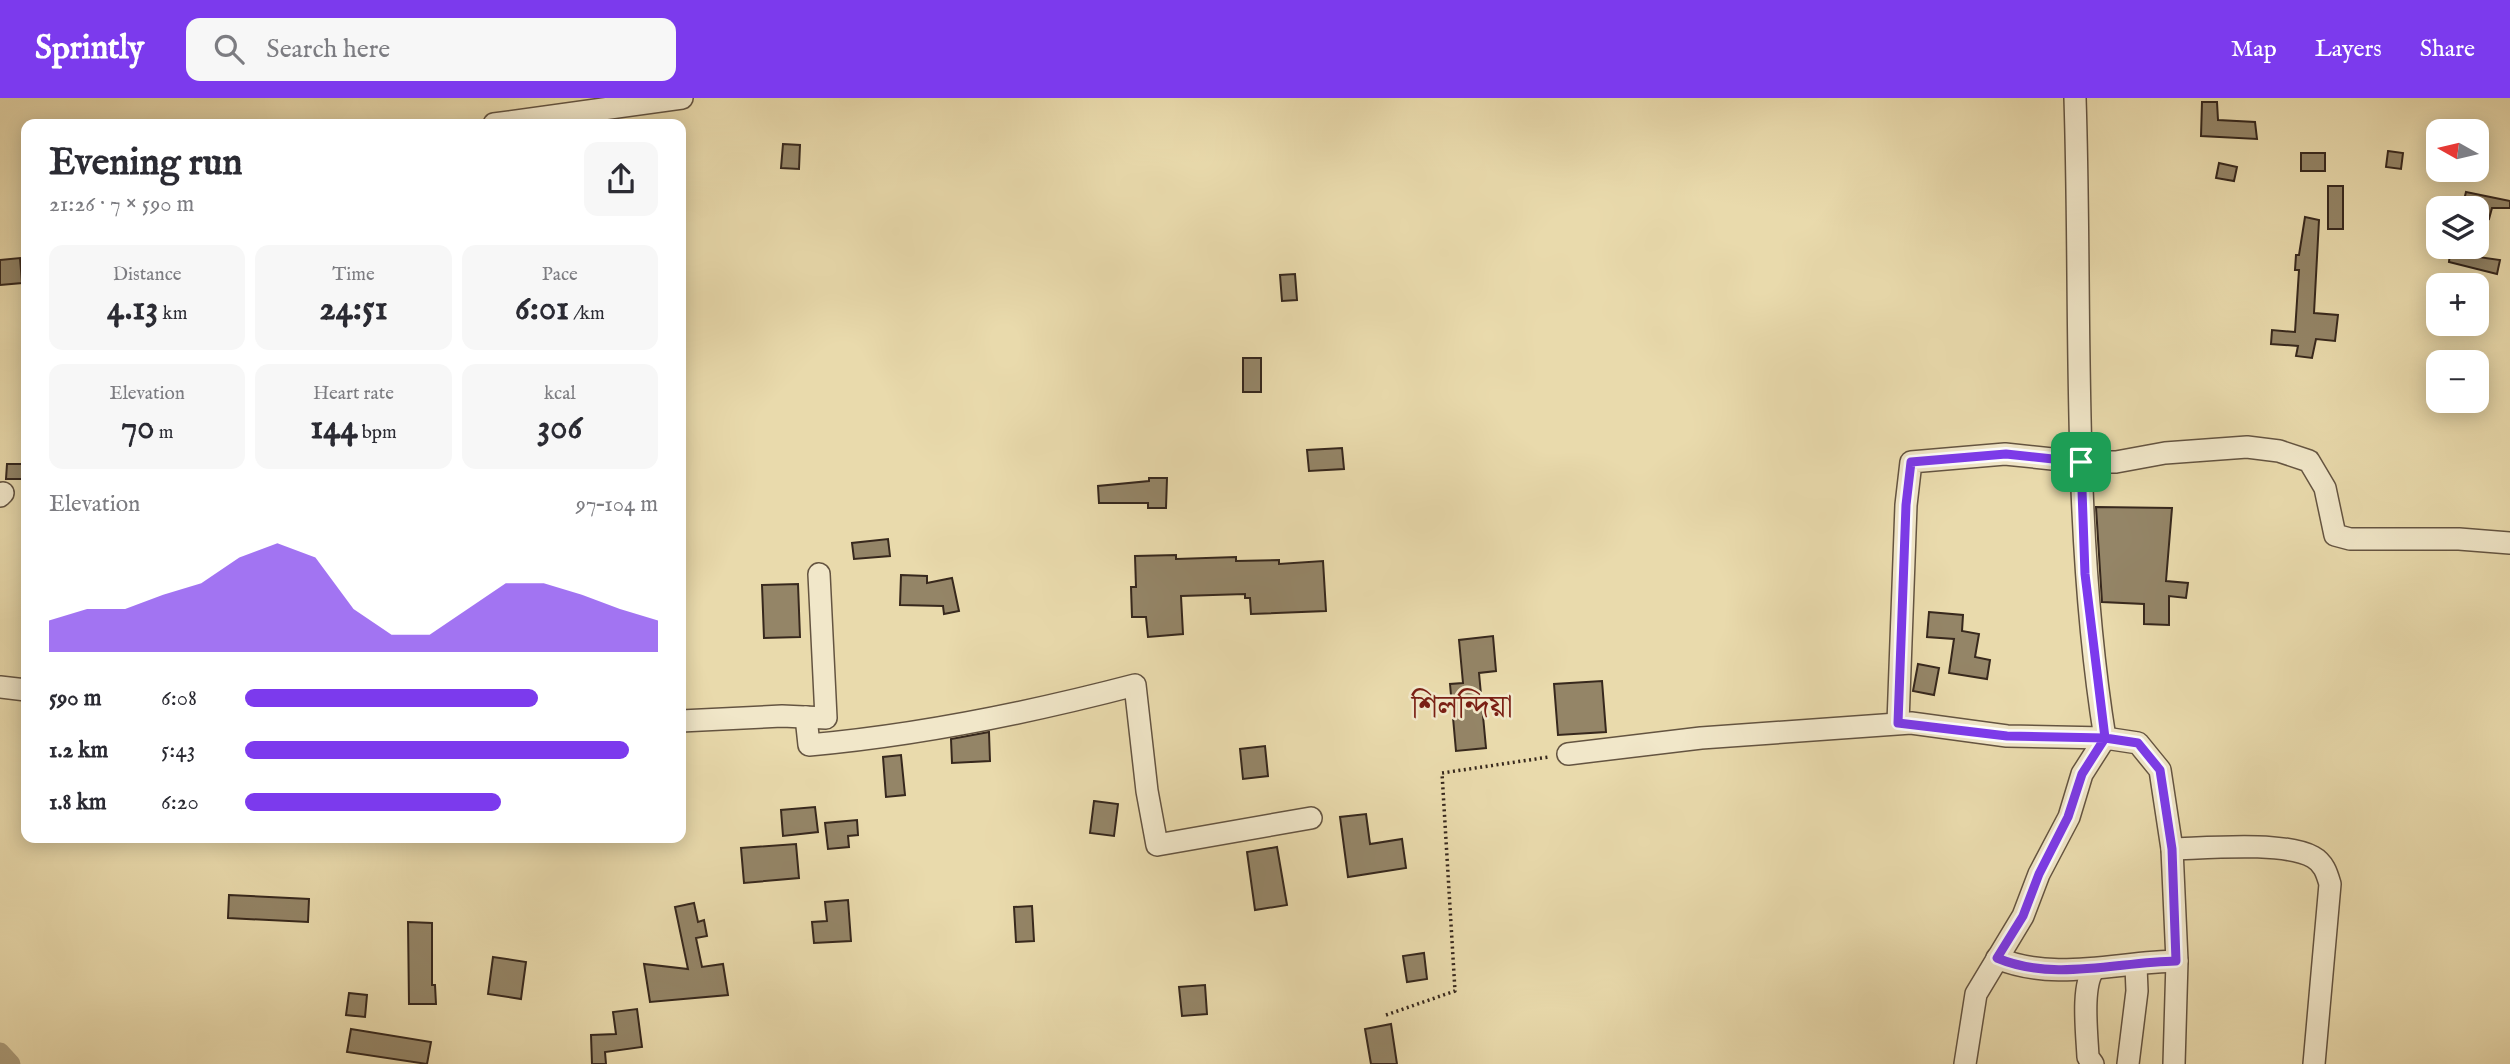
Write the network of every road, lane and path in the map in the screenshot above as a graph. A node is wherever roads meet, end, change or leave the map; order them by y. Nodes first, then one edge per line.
1 (682, 98) edge
2 (2075, 98) edge
3 (530, 119) edge
4 (2081, 462) junction
5 (2510, 543) edge
6 (819, 574) dead end
7 (0, 687) edge
8 (21, 689) edge
9 (806, 717) junction
10 (686, 721) edge
11 (1898, 723) junction
12 (2105, 738) junction
13 (1568, 754) joint
14 (1311, 818) dead end
15 (2172, 849) junction
16 (1997, 958) junction
17 (2176, 961) junction
18 (2136, 966) junction
19 (2094, 969) junction
20 (1386, 1016) dead end
21 (1965, 1064) edge
22 (2093, 1064) edge
23 (2128, 1064) edge
24 (2174, 1064) edge
25 (2314, 1064) edge

1 - 3 street
2 - 4 street
4 - 5 street
4 - 11 street
4 - 12 street
6 - 9 street
7 - 8 street
9 - 10 street
9 - 14 street
11 - 12 street
11 - 13 street
12 - 15 street
12 - 16 street
13 - 20 path
15 - 17 street
15 - 25 street
16 - 19 street
16 - 21 street
17 - 18 street
17 - 24 street
18 - 19 street
18 - 23 street
19 - 22 street

